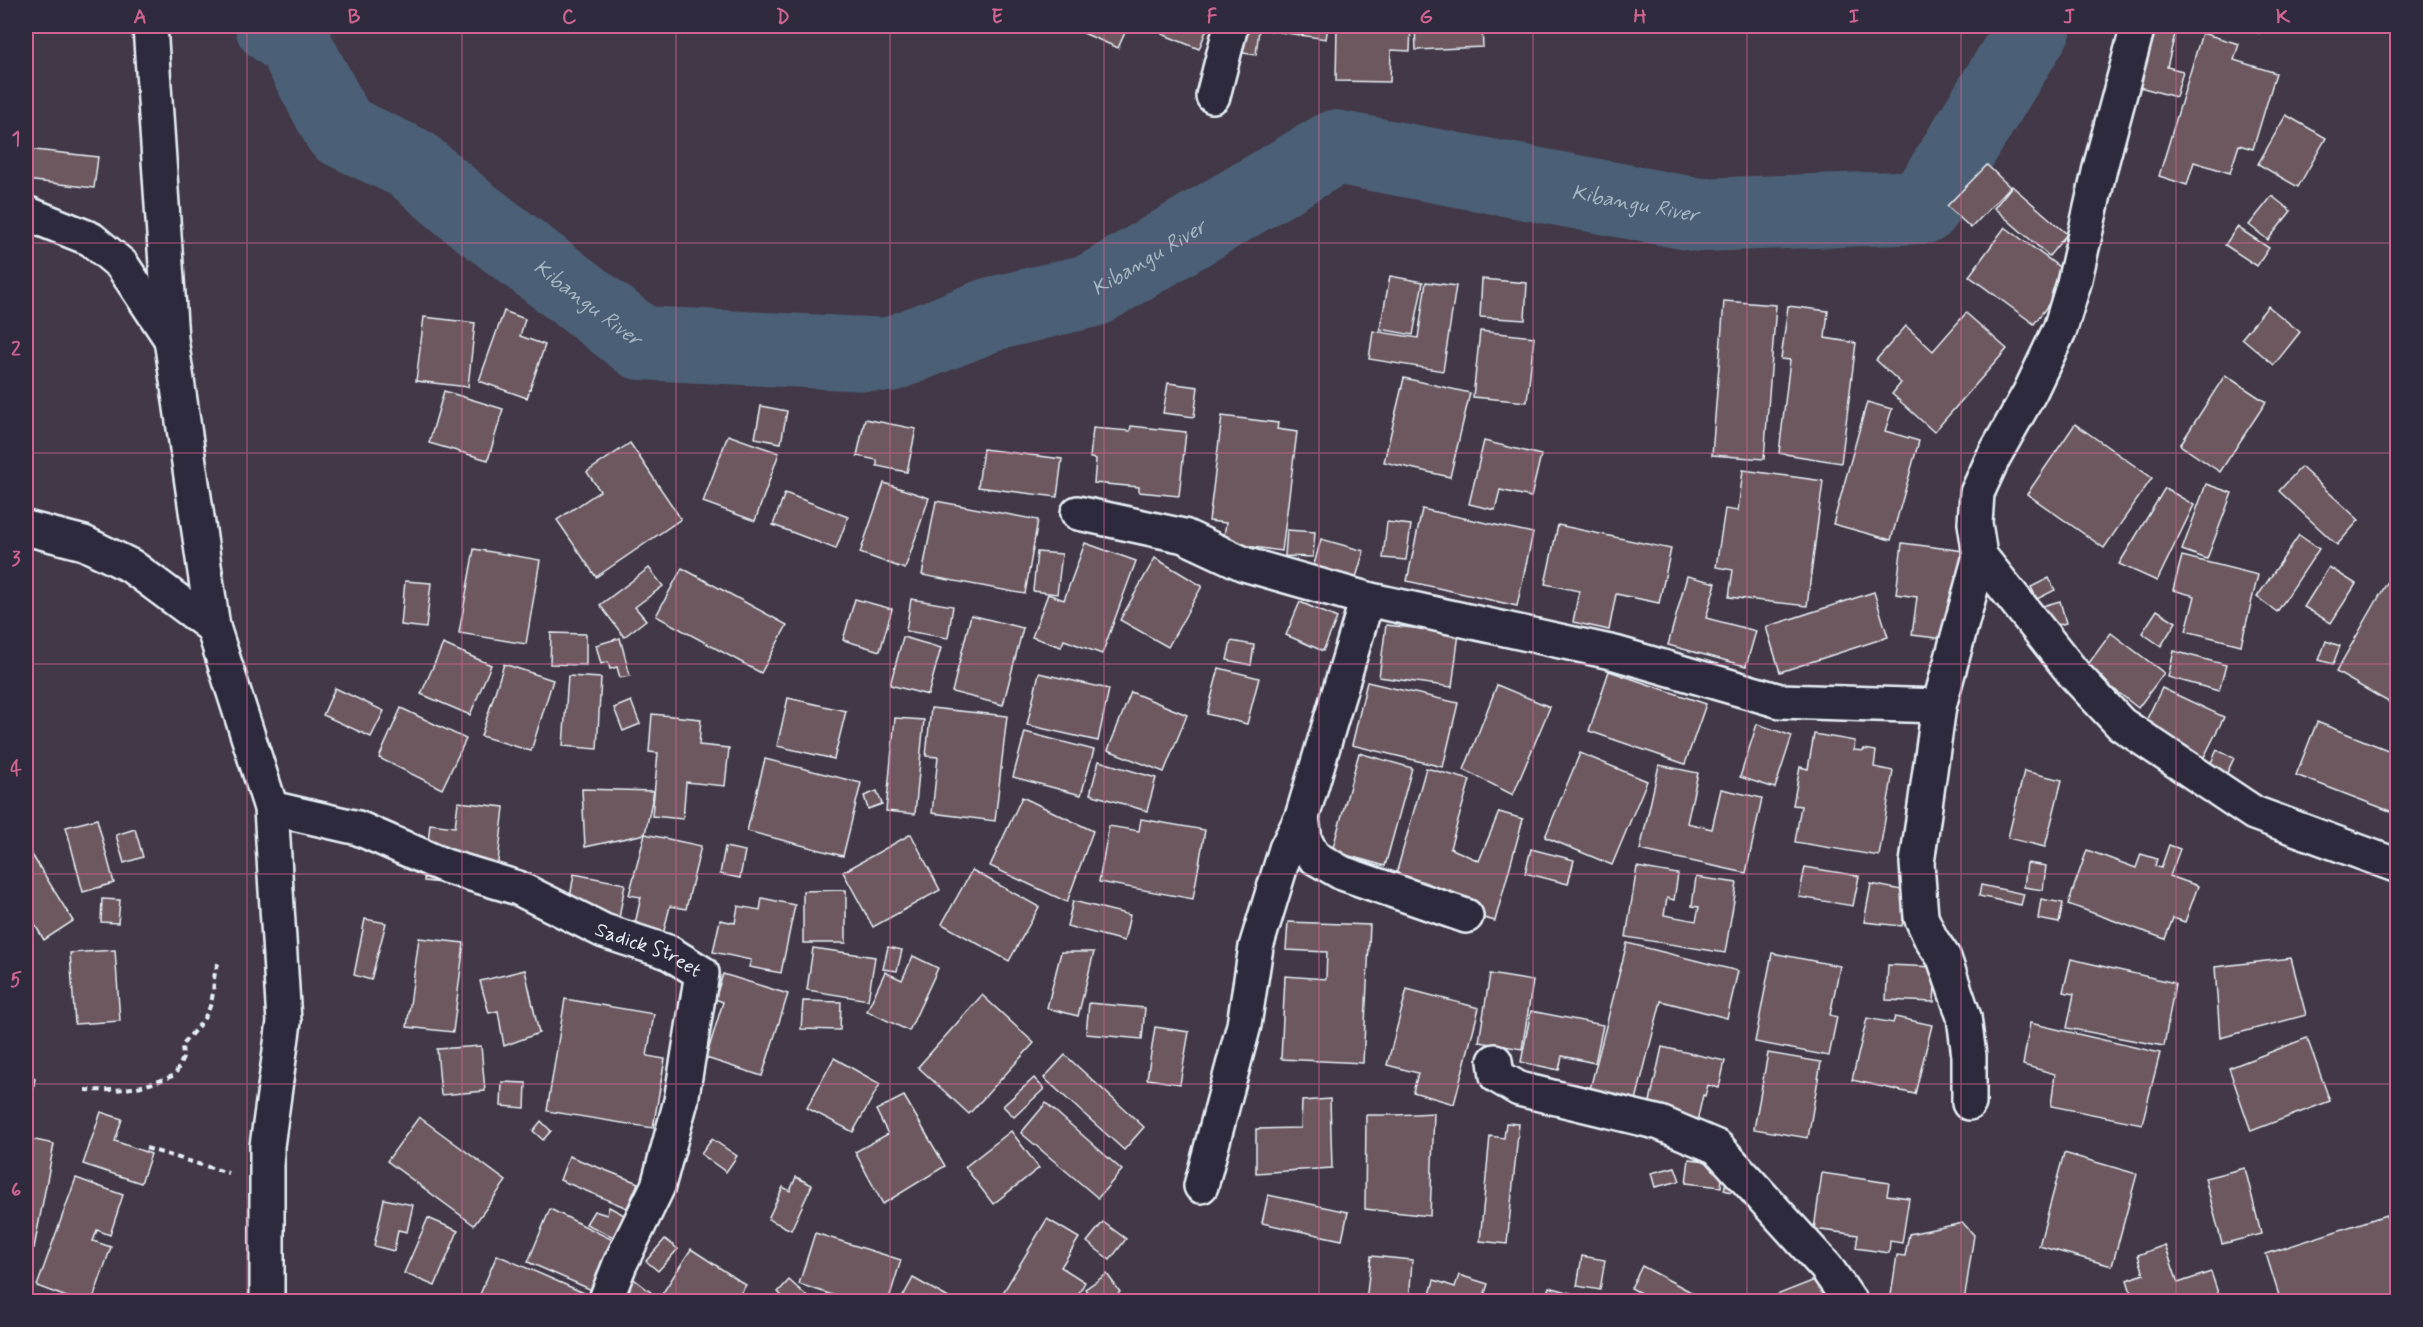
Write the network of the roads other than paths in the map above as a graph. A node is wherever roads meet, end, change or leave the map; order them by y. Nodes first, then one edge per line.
1 (150, 26) edge
2 (1231, 26) edge
3 (2138, 26) edge
4 (1213, 96) dead end
5 (26, 213) edge
6 (171, 339) junction
7 (1078, 513) dead end
8 (26, 528) edge
9 (1980, 556) junction
10 (1367, 599) junction
11 (213, 627) junction
12 (1939, 706) junction
13 (271, 808) junction
14 (1302, 817) junction
15 (2397, 866) edge
16 (1466, 916) dead end
17 (1495, 1061) dead end
18 (1969, 1102) dead end
19 (1201, 1185) dead end
20 (267, 1302) edge
21 (605, 1302) edge
22 (1850, 1302) edge

1 - 6 street
2 - 4 street
3 - 9 street
5 - 6 street
6 - 11 street
7 - 10 street
8 - 11 street
9 - 12 street
9 - 15 street
10 - 12 street
10 - 14 street
11 - 13 street
12 - 18 street
13 - 20 street
13 - 21 street, Sadick Street
14 - 16 street
14 - 19 street
17 - 22 street

